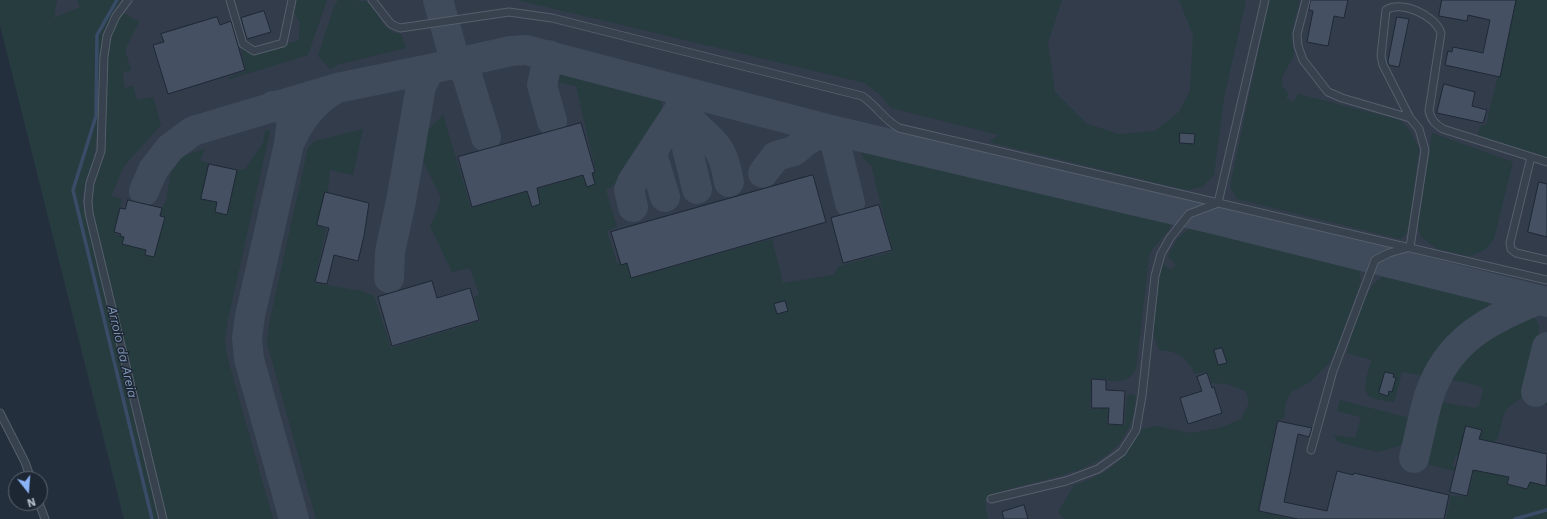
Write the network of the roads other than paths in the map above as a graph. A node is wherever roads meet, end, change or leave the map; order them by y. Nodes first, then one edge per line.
1 (128, 0) edge
2 (230, 0) edge
3 (292, 0) edge
4 (372, 0) edge
5 (1265, 0) edge
6 (1306, 0) edge
7 (1410, 118) junction
8 (1531, 157) junction
9 (1547, 162) edge
10 (1218, 203) junction
11 (1410, 247) junction
12 (1547, 260) edge
13 (1547, 280) edge
14 (0, 413) edge
15 (1311, 450) dead end
16 (28, 471) edge
17 (991, 499) dead end
18 (163, 519) edge

1 - 18 lane
2 - 3 lane
4 - 10 lane
5 - 10 lane
6 - 7 lane
7 - 8 lane
7 - 11 lane
8 - 9 lane
8 - 12 lane
10 - 11 lane
10 - 17 lane
11 - 13 lane
11 - 15 lane
14 - 16 lane

